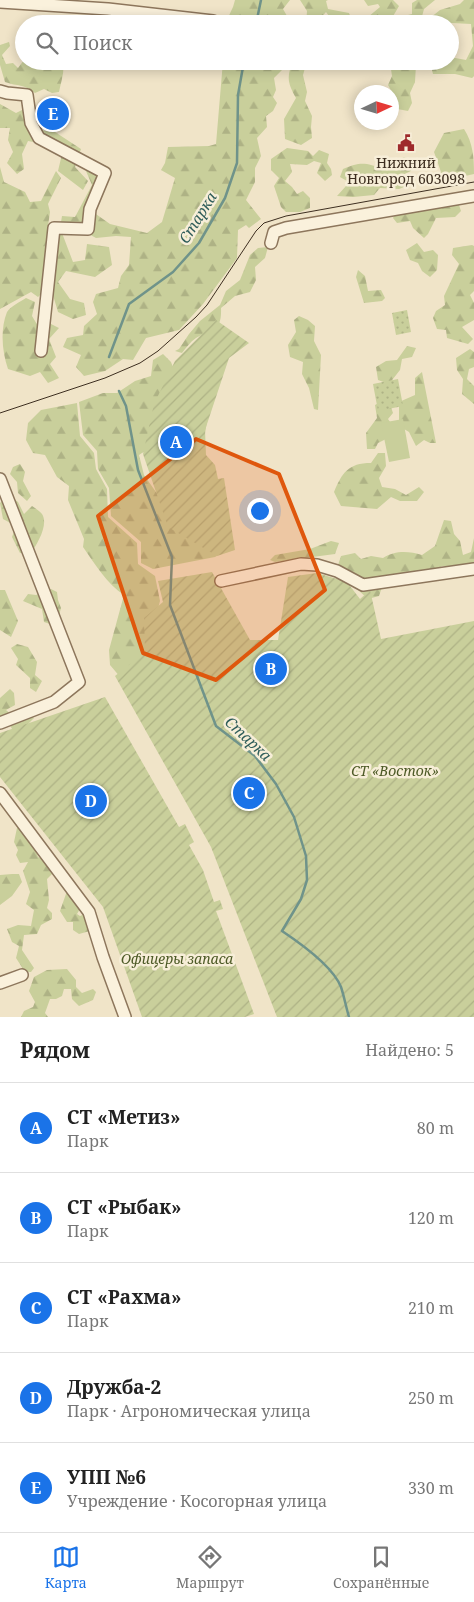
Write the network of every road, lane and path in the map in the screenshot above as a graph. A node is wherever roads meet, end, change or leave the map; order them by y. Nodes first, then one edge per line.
1 (0, 2) edge
2 (160, 15) edge
3 (0, 90) edge
4 (474, 196) edge
5 (271, 242) dead end
6 (41, 351) dead end
7 (0, 479) edge
8 (474, 569) edge
9 (221, 581) dead end
10 (0, 723) edge
11 (0, 793) edge
12 (22, 975) dead end
13 (0, 982) edge
14 (125, 1017) edge

1 - 2 street
3 - 6 street
4 - 5 street
7 - 10 street
8 - 9 street
11 - 14 street
12 - 13 street

